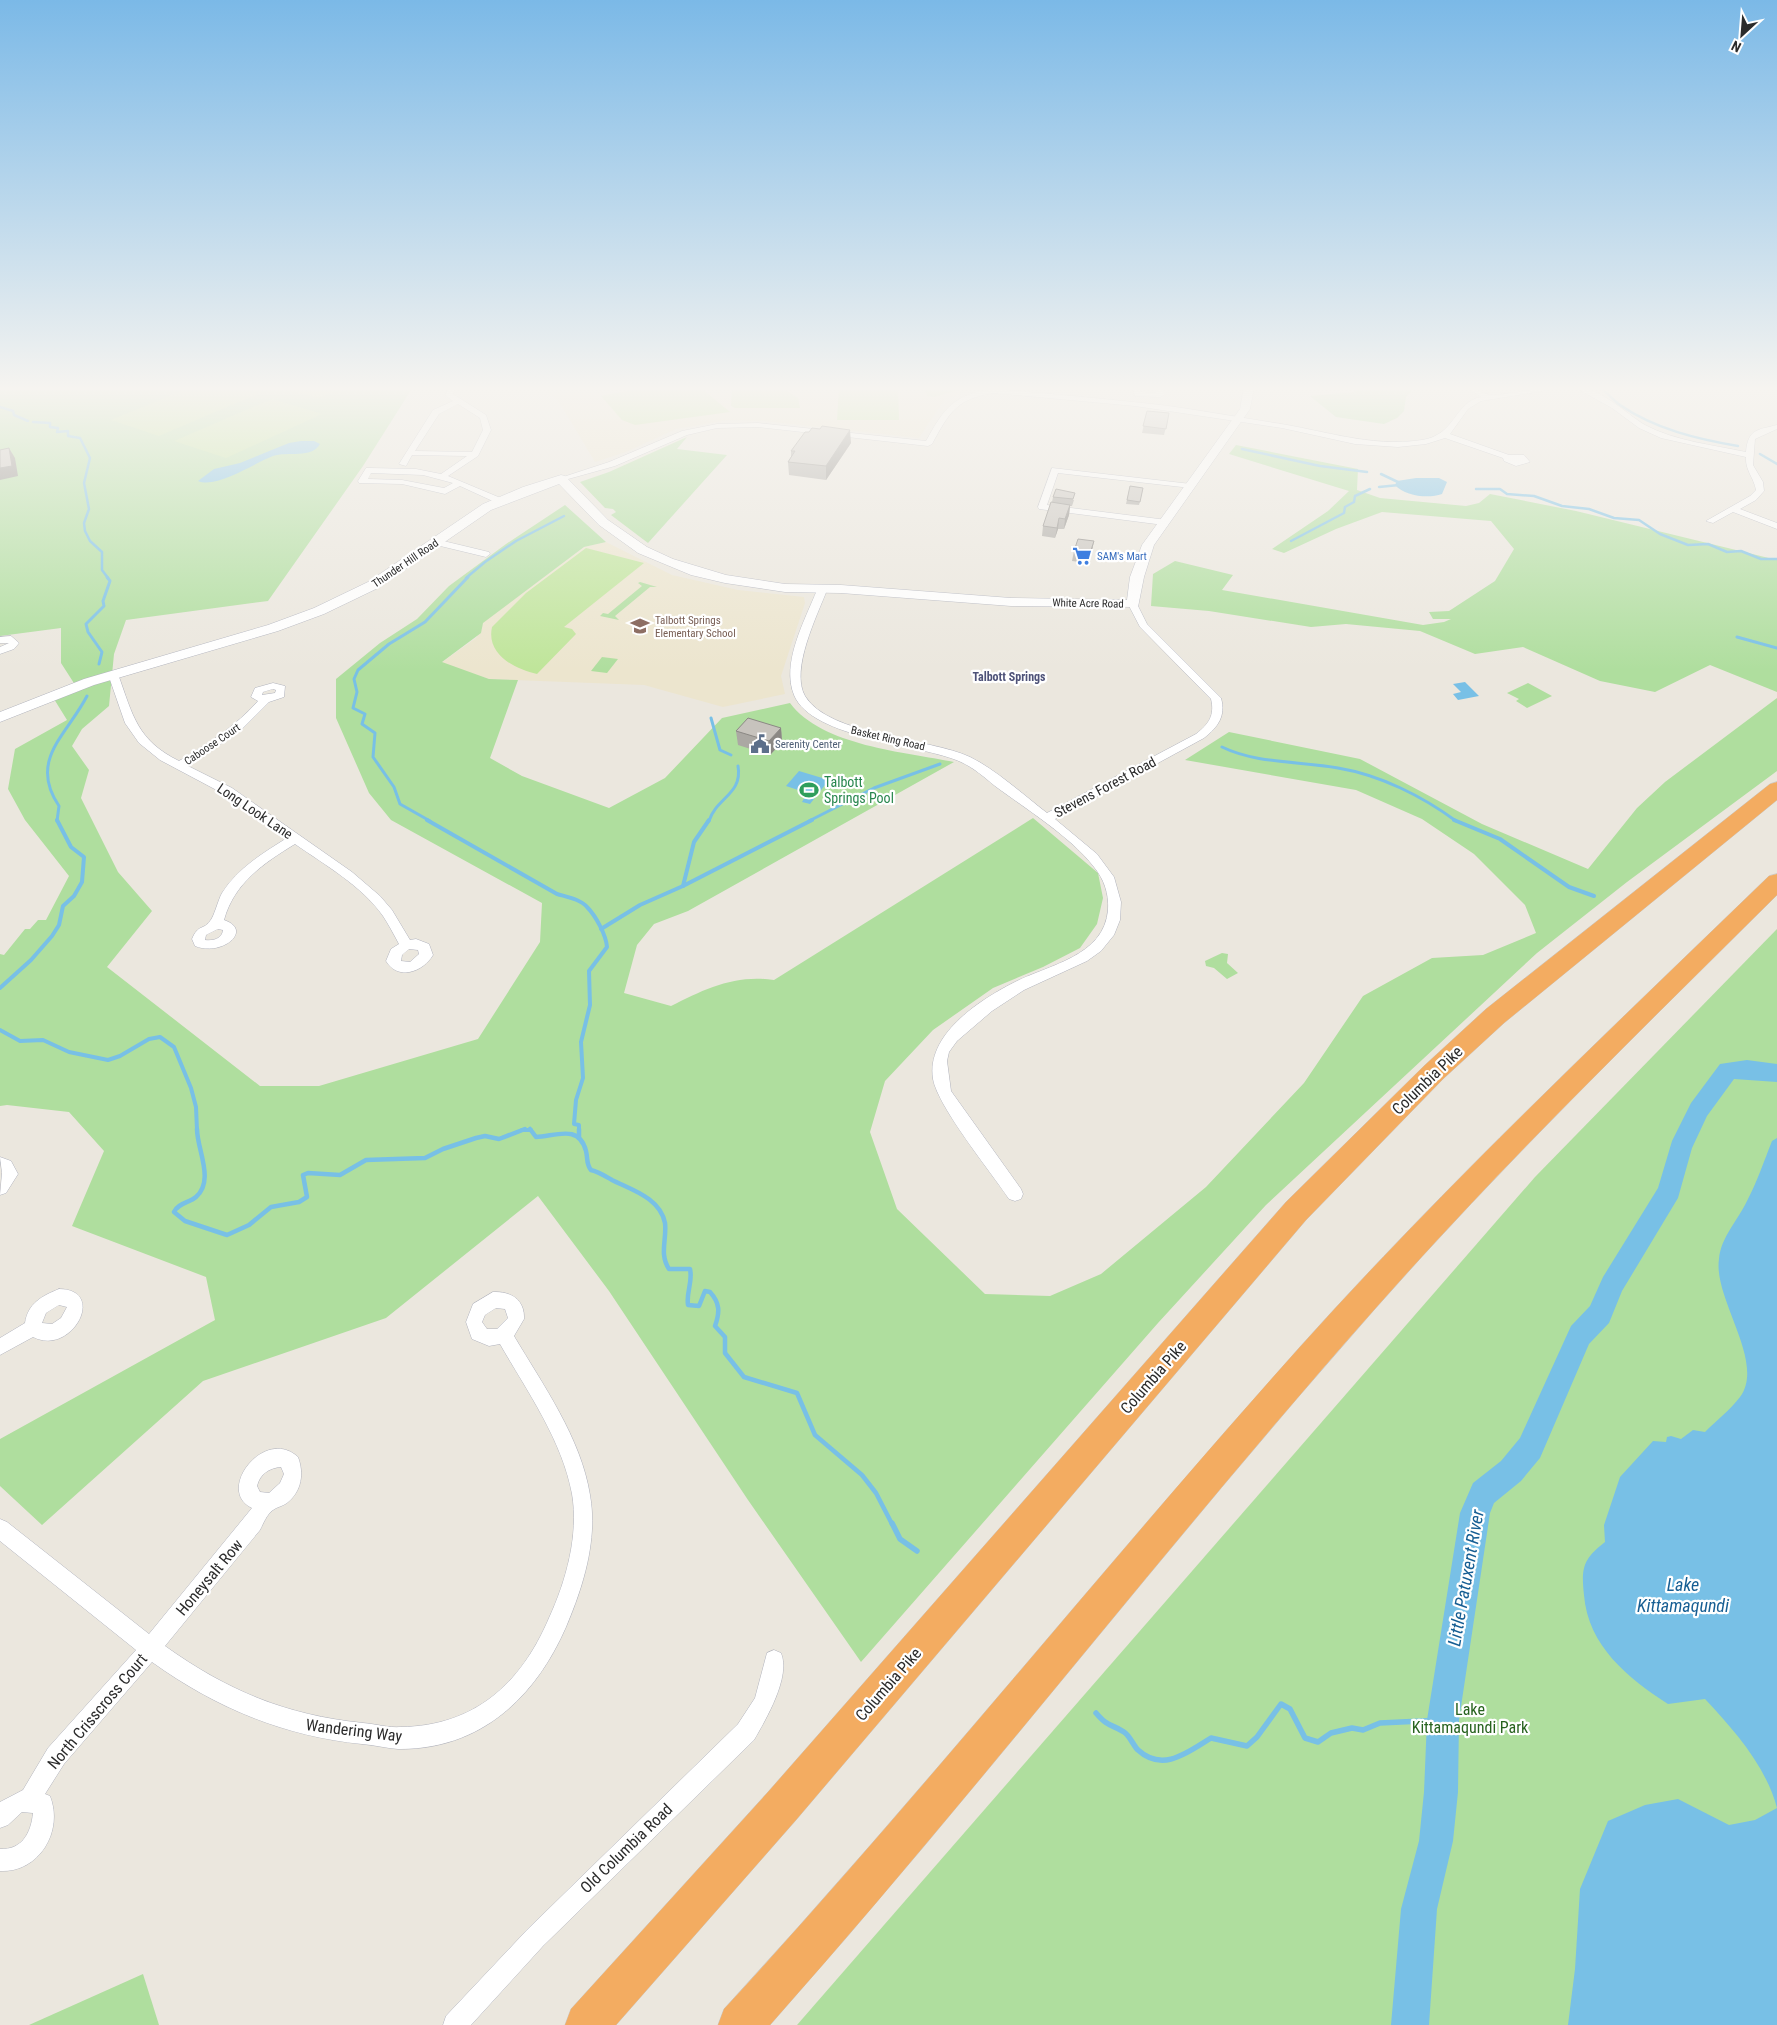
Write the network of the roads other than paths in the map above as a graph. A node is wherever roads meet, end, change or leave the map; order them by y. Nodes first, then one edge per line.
1 (382, 482) edge
2 (456, 482) edge
3 (554, 482) edge
4 (564, 482) edge
5 (1051, 482) edge
6 (1153, 482) edge
7 (1194, 482) edge
8 (1759, 482) edge
9 (460, 483) junction
10 (1191, 486) junction
11 (500, 501) junction
12 (1733, 509) junction
13 (1710, 521) dead end
14 (1164, 522) junction
15 (1777, 526) edge
16 (435, 542) junction
17 (486, 554) dead end
18 (822, 590) junction
19 (1133, 604) junction
20 (0, 640) edge
21 (0, 651) edge
22 (113, 674) junction
23 (265, 700) dead end
24 (0, 717) edge
25 (180, 766) junction
26 (1777, 789) edge
27 (1046, 818) junction
28 (296, 838) junction
29 (1777, 882) edge
30 (216, 924) dead end
31 (406, 946) dead end
32 (0, 1164) edge
33 (0, 1188) edge
34 (1015, 1194) dead end
35 (34, 1327) dead end
36 (504, 1335) dead end
37 (0, 1348) edge
38 (266, 1503) dead end
39 (0, 1529) edge
40 (150, 1649) junction
41 (774, 1660) dead end
42 (30, 1799) junction
43 (0, 1817) edge
44 (0, 1860) edge
45 (455, 2025) edge
46 (588, 2025) edge
47 (740, 2025) edge

1 - 9 street
2 - 9 street
3 - 11 street, Thunder Hill Road
4 - 18 street, White Acre Road
5 - 14 street
6 - 10 street
7 - 10 street
8 - 12 street
9 - 11 street
10 - 14 street
11 - 16 street, Thunder Hill Road
12 - 13 street
12 - 15 street
14 - 19 street
16 - 17 street
16 - 22 street, Thunder Hill Road
18 - 19 street, White Acre Road
18 - 27 street, Basket Ring Road
19 - 27 street, Stevens Forest Road
20 - 21 street
22 - 24 street, Thunder Hill Road
22 - 25 street, Long Look Lane
23 - 25 street, Caboose Court
25 - 28 street, Long Look Lane
26 - 46 highway, Columbia Pike
27 - 34 street, Stevens Forest Road
28 - 30 street
28 - 31 street, Long Look Lane
29 - 47 highway
32 - 33 street
35 - 37 street
36 - 40 street, Wandering Way
38 - 40 street, Honeysalt Row
39 - 40 street, Wandering Way
40 - 42 street, North Crisscross Court
41 - 45 street, Old Columbia Road
42 - 43 street
42 - 44 street

